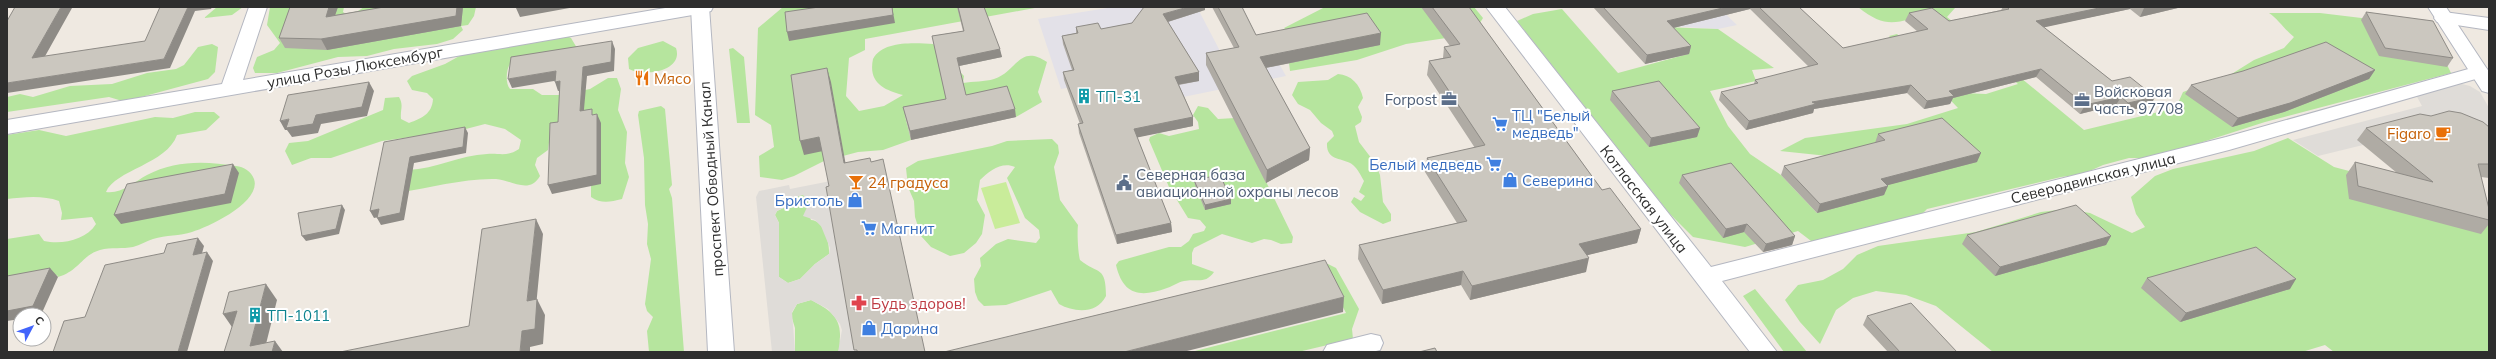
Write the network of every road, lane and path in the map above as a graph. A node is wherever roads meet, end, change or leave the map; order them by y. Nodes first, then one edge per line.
1 (258, 7) edge
2 (701, 7) edge
3 (1495, 7) edge
4 (2440, 12) edge
5 (2489, 24) edge
6 (2484, 80) edge
7 (230, 89) junction
8 (7, 127) edge
9 (1705, 277) junction
10 (1370, 343) dead end
11 (721, 352) edge
12 (1336, 352) edge
13 (1764, 352) edge

1 - 7 street
2 - 7 street, улица Розы Люксембург
2 - 11 street, проспект Обводный Канал
3 - 9 street, Котласская улица
4 - 5 street
4 - 6 street
6 - 9 street, Северодвинская улица
7 - 8 street, улица Розы Люксембург
9 - 13 street, Котласская улица
10 - 12 street

